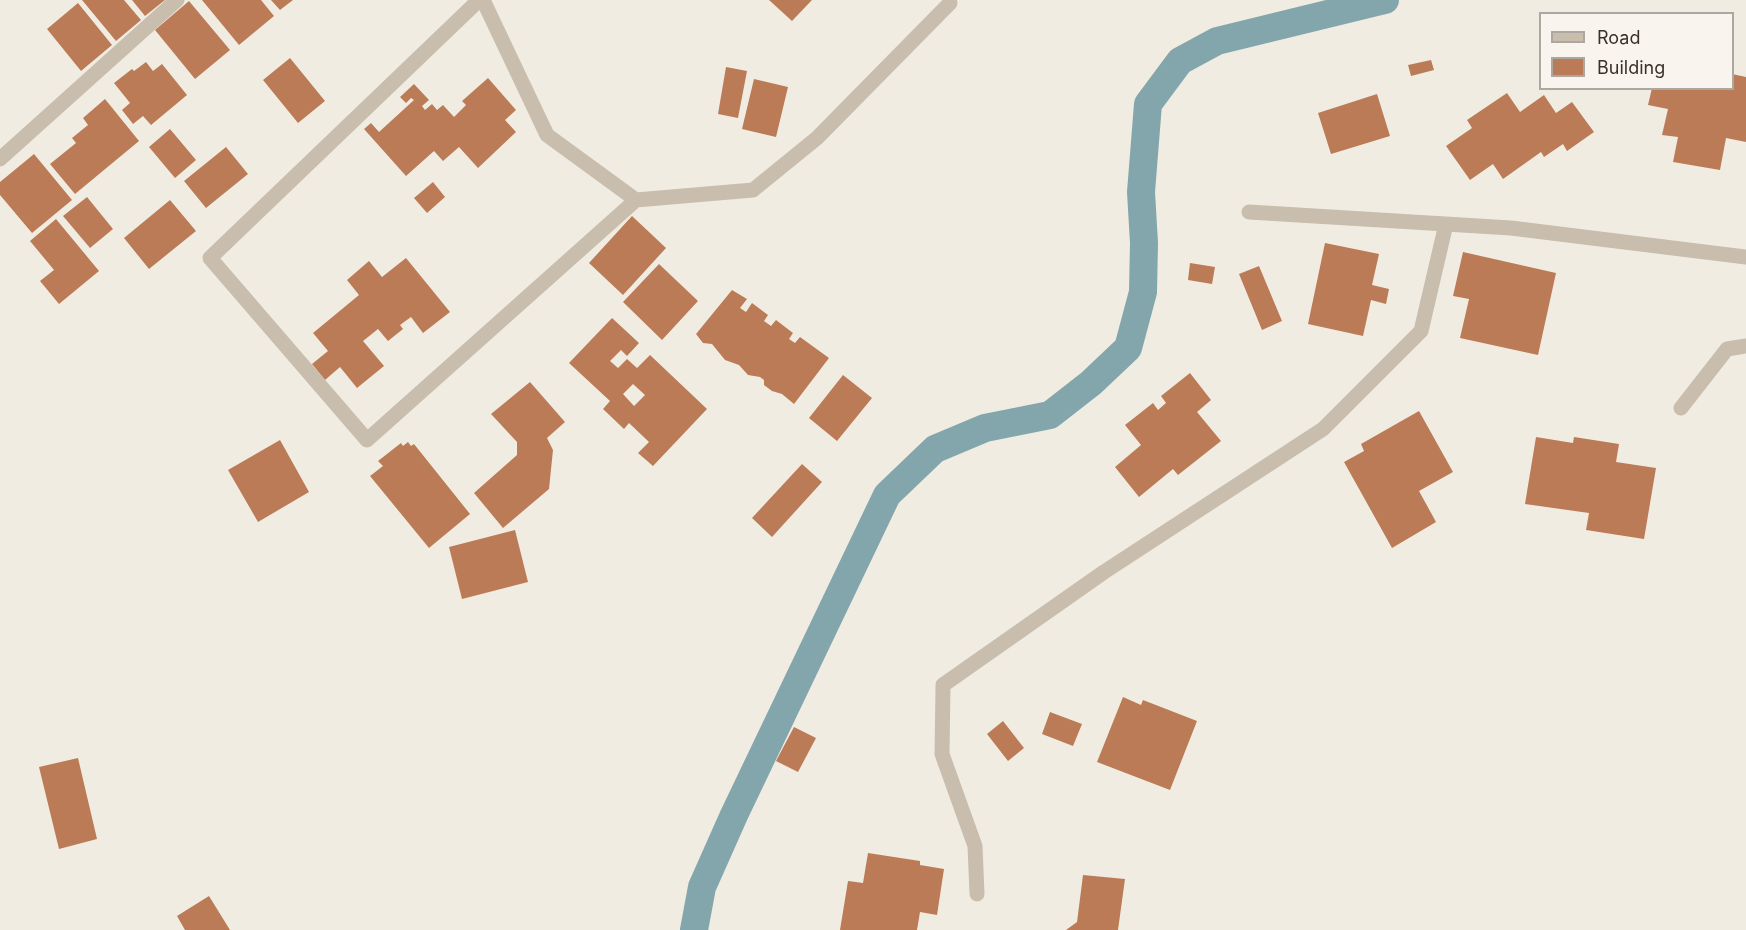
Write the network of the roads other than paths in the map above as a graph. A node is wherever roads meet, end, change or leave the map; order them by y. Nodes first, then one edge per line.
1 (177, 0) edge
2 (481, 0) edge
3 (950, 3) dead end
4 (0, 159) edge
5 (636, 200) junction
6 (1249, 212) dead end
7 (1446, 224) junction
8 (1746, 257) edge
9 (1746, 346) edge
10 (1681, 408) dead end
11 (977, 894) dead end

1 - 4 street
2 - 5 street
2 - 5 street
3 - 5 street
6 - 7 street
7 - 8 street
7 - 11 street
9 - 10 street

